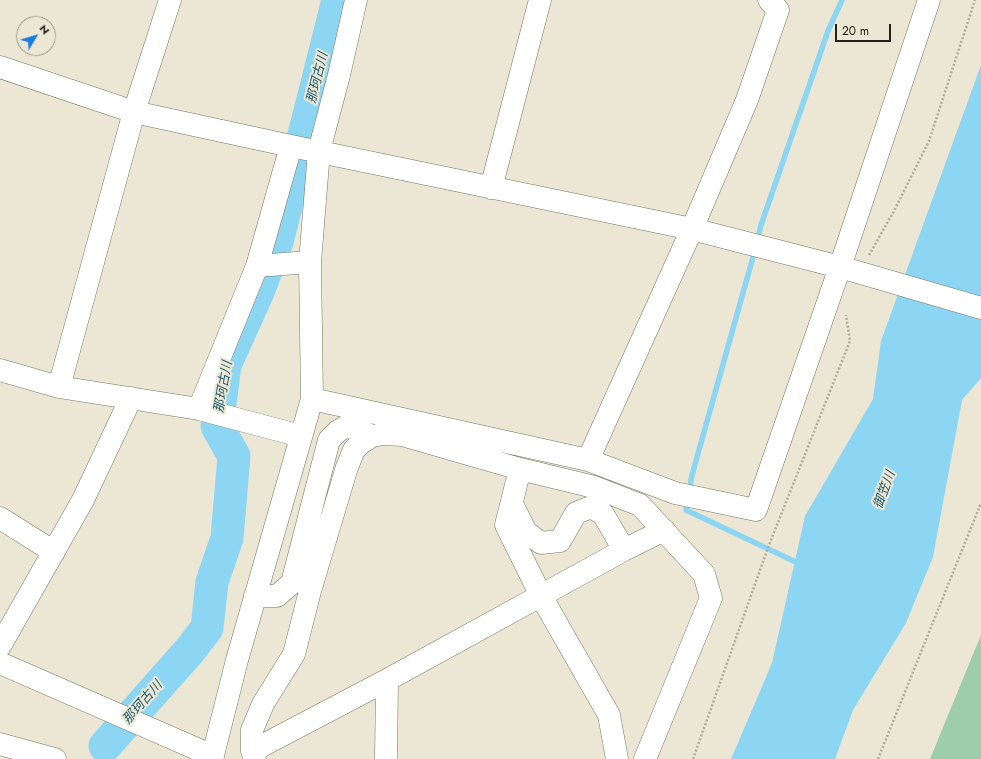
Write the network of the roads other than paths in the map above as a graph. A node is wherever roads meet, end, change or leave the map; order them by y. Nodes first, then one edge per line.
1 (170, 0) edge
2 (356, 0) edge
3 (540, 0) edge
4 (769, 0) edge
5 (929, 0) edge
6 (0, 67) edge
7 (134, 112) junction
8 (291, 146) junction
9 (319, 151) junction
10 (491, 188) junction
11 (692, 229) junction
12 (310, 262) junction
13 (257, 266) junction
14 (856, 272) junction
15 (981, 308) edge
16 (0, 370) edge
17 (59, 387) junction
18 (131, 398) junction
19 (312, 399) junction
20 (199, 408) junction
21 (301, 436) junction
22 (372, 436) junction
23 (588, 460) junction
24 (520, 469) junction
25 (512, 503) junction
26 (0, 518) edge
27 (664, 530) junction
28 (624, 550) junction
29 (54, 552) junction
30 (255, 596) junction
31 (541, 596) junction
32 (0, 646) edge
33 (0, 664) edge
34 (387, 680) junction
35 (0, 744) edge
36 (254, 755) edge
37 (212, 758) edge
38 (55, 759) edge
39 (386, 759) edge
40 (617, 759) edge
41 (645, 759) edge

1 - 7 street
2 - 9 street
3 - 10 street
4 - 11 street
5 - 14 street
6 - 7 street
7 - 8 street
7 - 17 street
8 - 9 street
8 - 13 street
9 - 10 street
9 - 12 street
10 - 11 street
11 - 14 street
11 - 23 street
12 - 13 street
12 - 19 street
13 - 20 street
14 - 15 street
14 - 23 street
16 - 17 street
17 - 18 street
18 - 20 street
18 - 29 street
19 - 21 street
19 - 23 street
20 - 21 street
21 - 30 street
22 - 24 street
22 - 30 street
22 - 36 street
24 - 25 street
24 - 27 street
25 - 28 street
25 - 31 street
26 - 29 street
27 - 28 street
27 - 41 street
28 - 31 street
29 - 32 street
30 - 37 street
31 - 34 street
31 - 40 street
33 - 37 street
34 - 36 street
34 - 39 street
35 - 38 street

